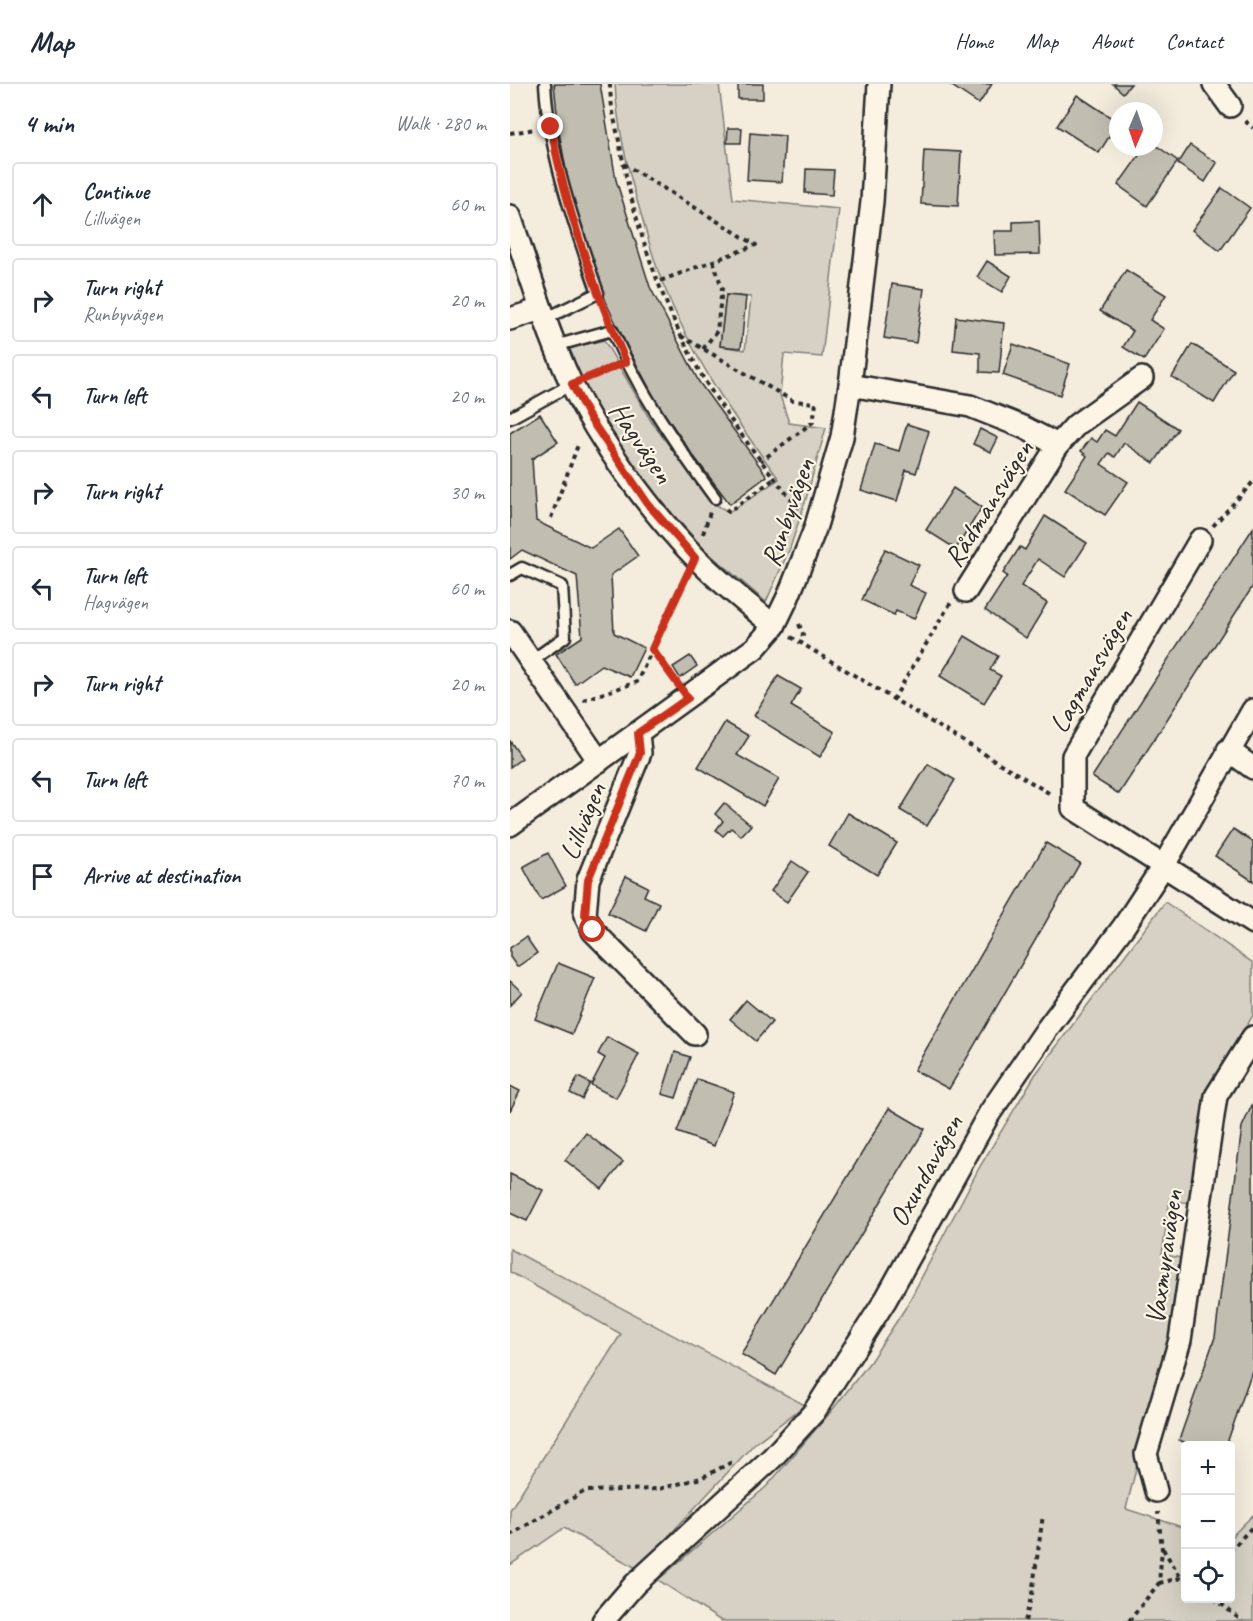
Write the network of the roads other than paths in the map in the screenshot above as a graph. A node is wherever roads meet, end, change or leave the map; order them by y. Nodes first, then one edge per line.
1 (545, 84) edge
2 (879, 84) edge
3 (1214, 84) edge
4 (1230, 106) dead end
5 (510, 216) edge
6 (543, 314) junction
7 (510, 320) edge
8 (555, 346) junction
9 (1142, 378) dead end
10 (572, 384) junction
11 (850, 384) junction
12 (510, 418) edge
13 (1058, 445) junction
14 (715, 498) road end
15 (1200, 540) road end
16 (510, 575) edge
17 (966, 591) road end
18 (774, 626) junction
19 (510, 632) edge
20 (531, 661) junction
21 (1253, 710) edge
22 (638, 733) junction
23 (1228, 750) junction
24 (599, 761) junction
25 (1253, 768) edge
26 (510, 825) edge
27 (1164, 865) junction
28 (1253, 923) edge
29 (695, 1034) dead end
30 (1253, 1037) edge
31 (1156, 1491) road end
32 (603, 1621) edge

1 - 6 lane
2 - 11 street, Runbyvägen
3 - 4 street
5 - 6 street, Hagvägen
6 - 7 street
6 - 8 street, Hagvägen
8 - 10 street, Hagvägen
8 - 14 lane
9 - 13 street, Rådmansvägen
10 - 12 lane
10 - 18 street, Hagvägen
11 - 13 street, Rådmansvägen
11 - 18 street, Runbyvägen
13 - 17 street, Rådmansvägen
15 - 27 street, Lagmansvägen
16 - 20 lane
18 - 22 street, Runbyvägen
19 - 20 street
20 - 24 street
21 - 23 street, Oxundavägen
22 - 24 street, Runbyvägen
22 - 29 street, Lillvägen
23 - 25 street
23 - 27 street, Oxundavägen
24 - 26 street, Runbyvägen
27 - 28 street
27 - 32 street, Oxundavägen
30 - 31 street, Vaxmyravägen

